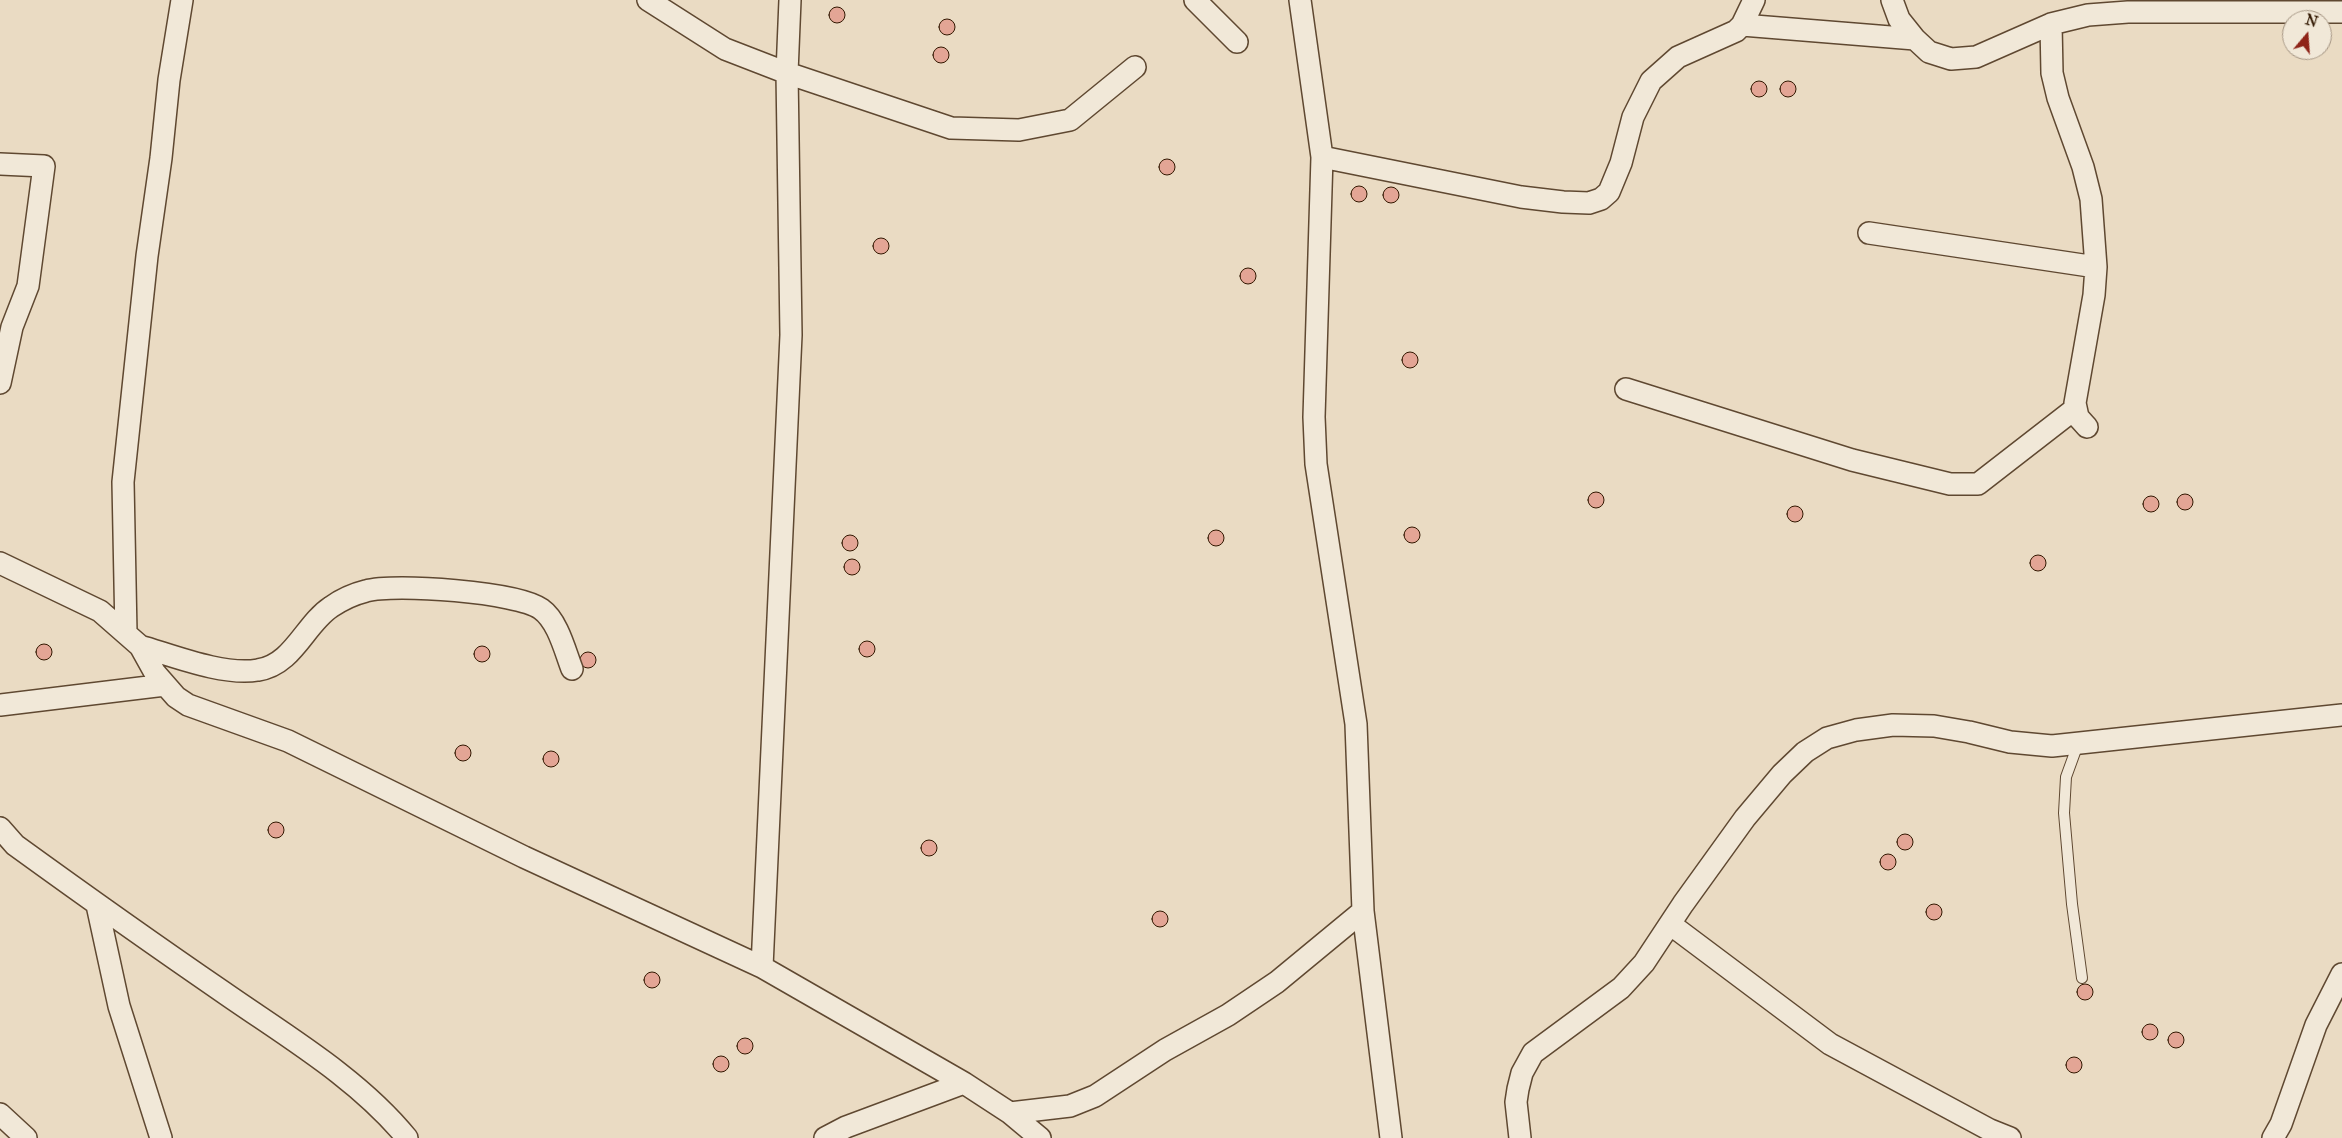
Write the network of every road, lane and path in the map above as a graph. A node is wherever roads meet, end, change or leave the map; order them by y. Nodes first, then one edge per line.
1 (182, 0) edge
2 (648, 0) edge
3 (790, 0) edge
4 (1195, 0) edge
5 (1300, 0) edge
6 (1754, 0) edge
7 (1892, 0) edge
8 (2342, 12) edge
9 (2051, 24) junction
10 (1742, 25) junction
11 (1915, 39) junction
12 (1237, 42) dead end
13 (1135, 67) dead end
14 (786, 72) junction
15 (1322, 157) junction
16 (0, 164) edge
17 (1869, 233) dead end
18 (2096, 266) junction
19 (0, 383) edge
20 (1626, 389) dead end
21 (2076, 408) junction
22 (2087, 427) dead end
23 (0, 563) edge
24 (133, 640) junction
25 (572, 669) dead end
26 (165, 685) junction
27 (0, 705) edge
28 (2342, 715) edge
29 (2078, 744) junction
30 (0, 828) edge
31 (97, 905) junction
32 (1363, 911) junction
33 (1670, 924) junction
34 (762, 967) junction
35 (2342, 974) edge
36 (2082, 978) dead end
37 (964, 1082) junction
38 (1010, 1113) junction
39 (0, 1114) edge
40 (26, 1138) edge
41 (161, 1138) edge
42 (407, 1138) edge
43 (825, 1138) edge
44 (1040, 1138) edge
45 (1391, 1138) edge
46 (1520, 1138) edge
47 (2010, 1138) edge
48 (2273, 1138) edge

1 - 24 street
2 - 14 street
3 - 14 street
4 - 12 street
5 - 15 street
6 - 10 street
7 - 11 street
8 - 9 street
9 - 11 street
9 - 18 street
10 - 11 street
10 - 15 street
13 - 14 street
14 - 34 street
15 - 32 street
16 - 19 street
17 - 18 street
18 - 21 street
20 - 21 street
21 - 22 street
23 - 24 street
24 - 25 street
24 - 26 street
26 - 27 street
26 - 34 street
28 - 29 street
29 - 33 street
29 - 36 lane
30 - 31 street
31 - 41 street
31 - 42 street
32 - 38 street
32 - 45 street
33 - 46 street
33 - 47 street
34 - 37 street
35 - 48 street
37 - 38 street
37 - 43 street
38 - 44 street
39 - 40 street

